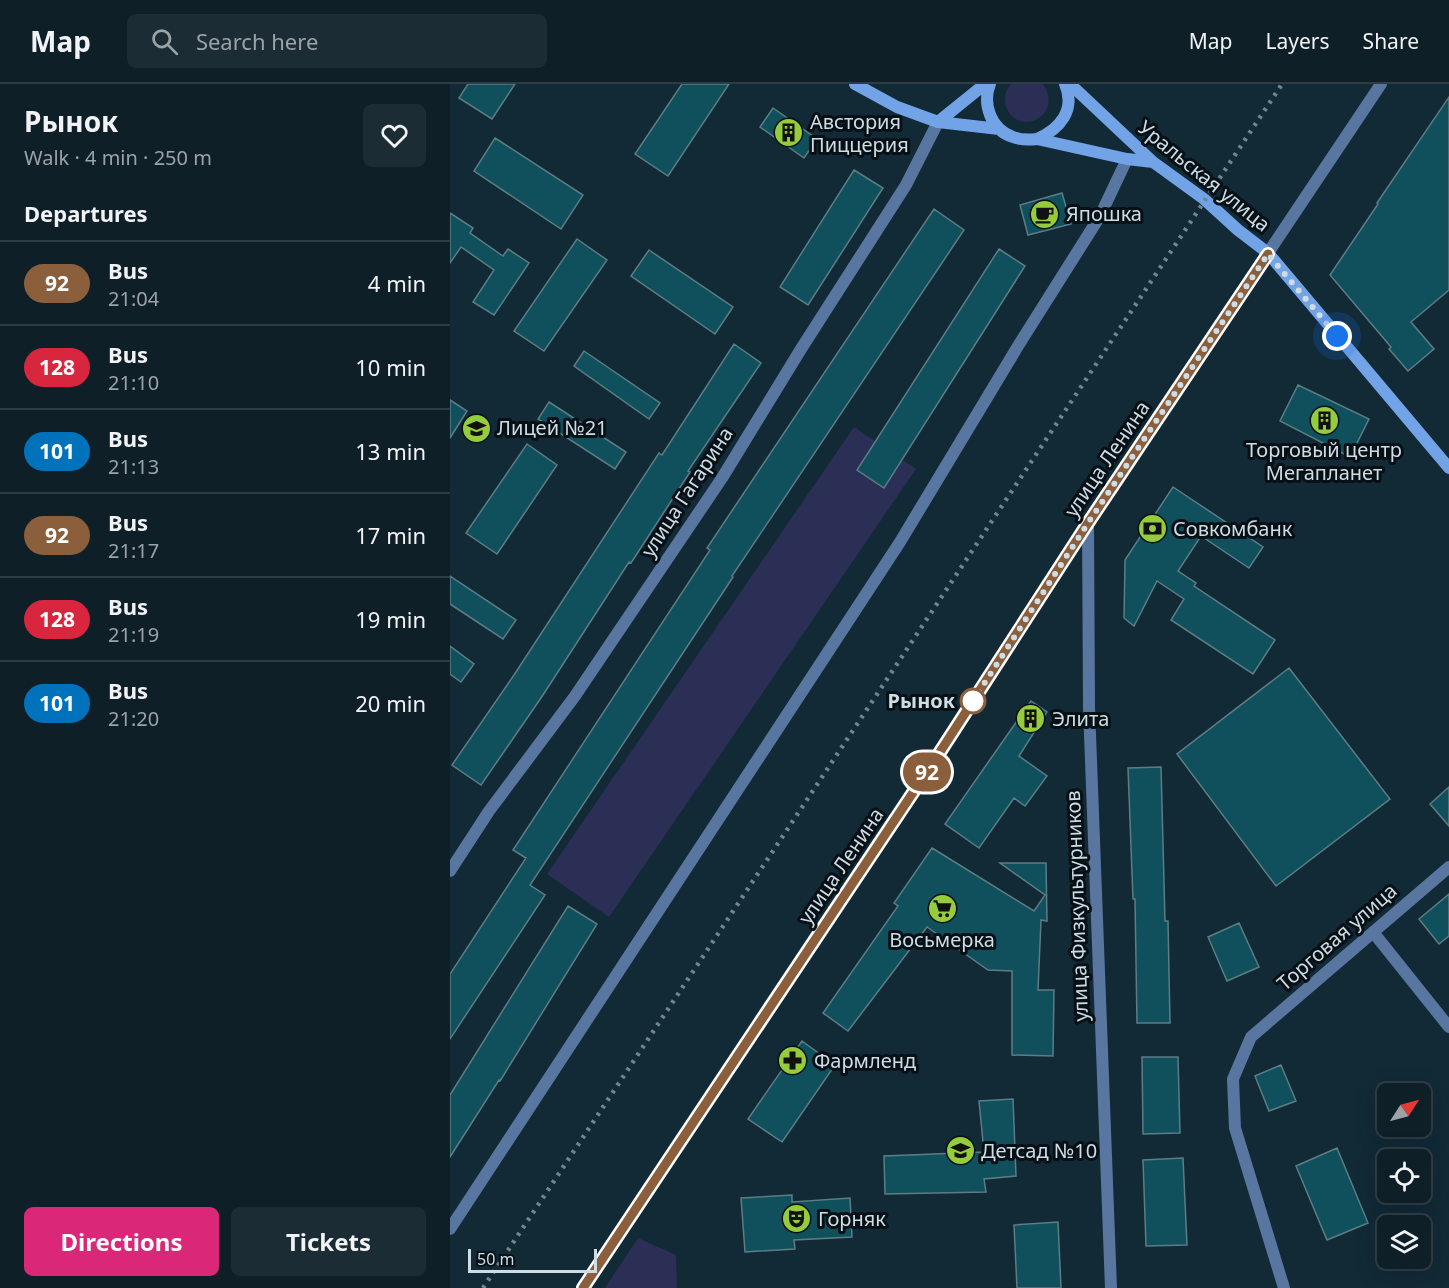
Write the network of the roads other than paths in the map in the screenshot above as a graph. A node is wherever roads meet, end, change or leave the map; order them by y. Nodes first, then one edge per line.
1 (855, 84) edge
2 (985, 84) edge
3 (990, 84) edge
4 (1065, 84) edge
5 (1070, 84) edge
6 (1381, 84) edge
7 (938, 122) junction
8 (999, 129) junction
9 (1037, 139) junction
10 (1127, 159) junction
11 (1153, 162) junction
12 (1268, 254) junction
13 (1449, 468) edge
14 (1088, 523) junction
15 (1449, 867) edge
16 (450, 871) edge
17 (1373, 932) junction
18 (1449, 1027) edge
19 (450, 1230) edge
20 (583, 1288) edge
21 (1111, 1288) edge
22 (1284, 1288) edge

1 - 7 main road
2 - 7 main road
3 - 8 main road
4 - 9 main road
5 - 11 main road, Уральская улица
6 - 12 street, улица Ленина
7 - 8 main road
7 - 16 street, улица Гагарина
8 - 9 main road
9 - 10 main road
10 - 11 main road
10 - 19 street
11 - 12 main road, Уральская улица
12 - 13 main road, Уральская улица
12 - 14 street, улица Ленина
14 - 20 street, улица Ленина
14 - 21 street, улица Физкультурников
15 - 17 street, Торговая улица
17 - 18 street
17 - 22 street, Торговая улица

